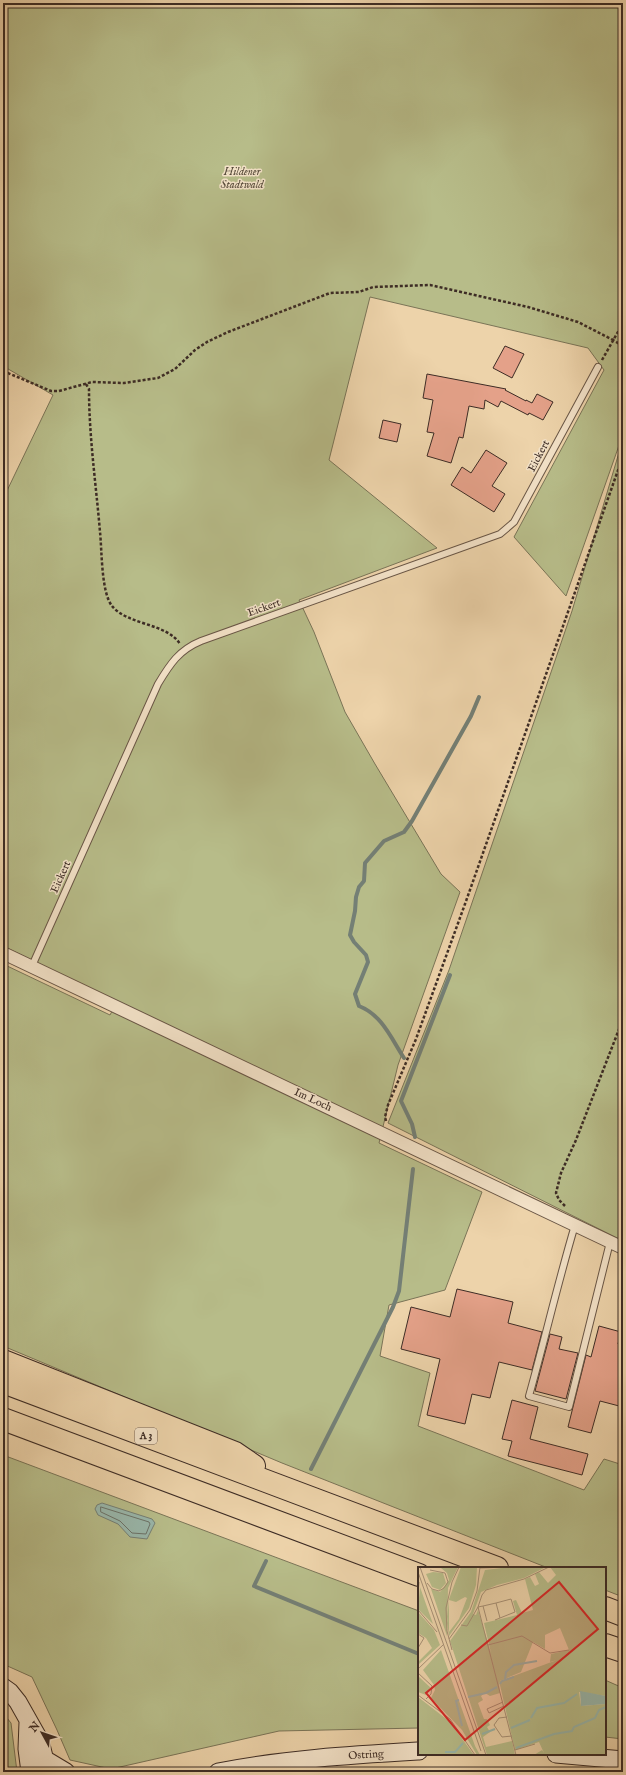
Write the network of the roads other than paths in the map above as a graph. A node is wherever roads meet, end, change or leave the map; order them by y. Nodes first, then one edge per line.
1 (598, 367) road end
2 (3, 953) edge
3 (32, 966) junction
4 (575, 1225) junction
5 (610, 1242) junction
6 (623, 1248) edge
7 (3, 1361) edge
8 (3, 1382) edge
9 (3, 1419) edge
10 (3, 1425) edge
11 (57, 1440) junction
12 (290, 1490) junction
13 (494, 1567) edge
14 (418, 1575) edge
15 (606, 1608) edge
16 (623, 1615) edge
17 (606, 1645) edge
18 (623, 1651) edge
19 (3, 1687) edge
20 (28, 1722) junction
21 (418, 1751) edge
22 (567, 1755) edge
23 (623, 1760) edge
24 (47, 1766) edge
25 (30, 1772) edge
26 (66, 1772) edge
27 (218, 1772) edge

1 - 3 lane, Eickert
2 - 3 street, Im Loch
3 - 4 street, Im Loch
4 - 5 street, Im Loch
4 - 5 lane
5 - 6 street, Im Loch
7 - 12 highway
8 - 12 highway, A 3
9 - 11 highway
10 - 11 highway
11 - 14 highway
12 - 13 highway, A 3
15 - 16 highway
17 - 18 highway
19 - 20 main road
20 - 24 main road
20 - 25 main road
21 - 27 main road, Ostring
22 - 23 main road
24 - 26 main road

